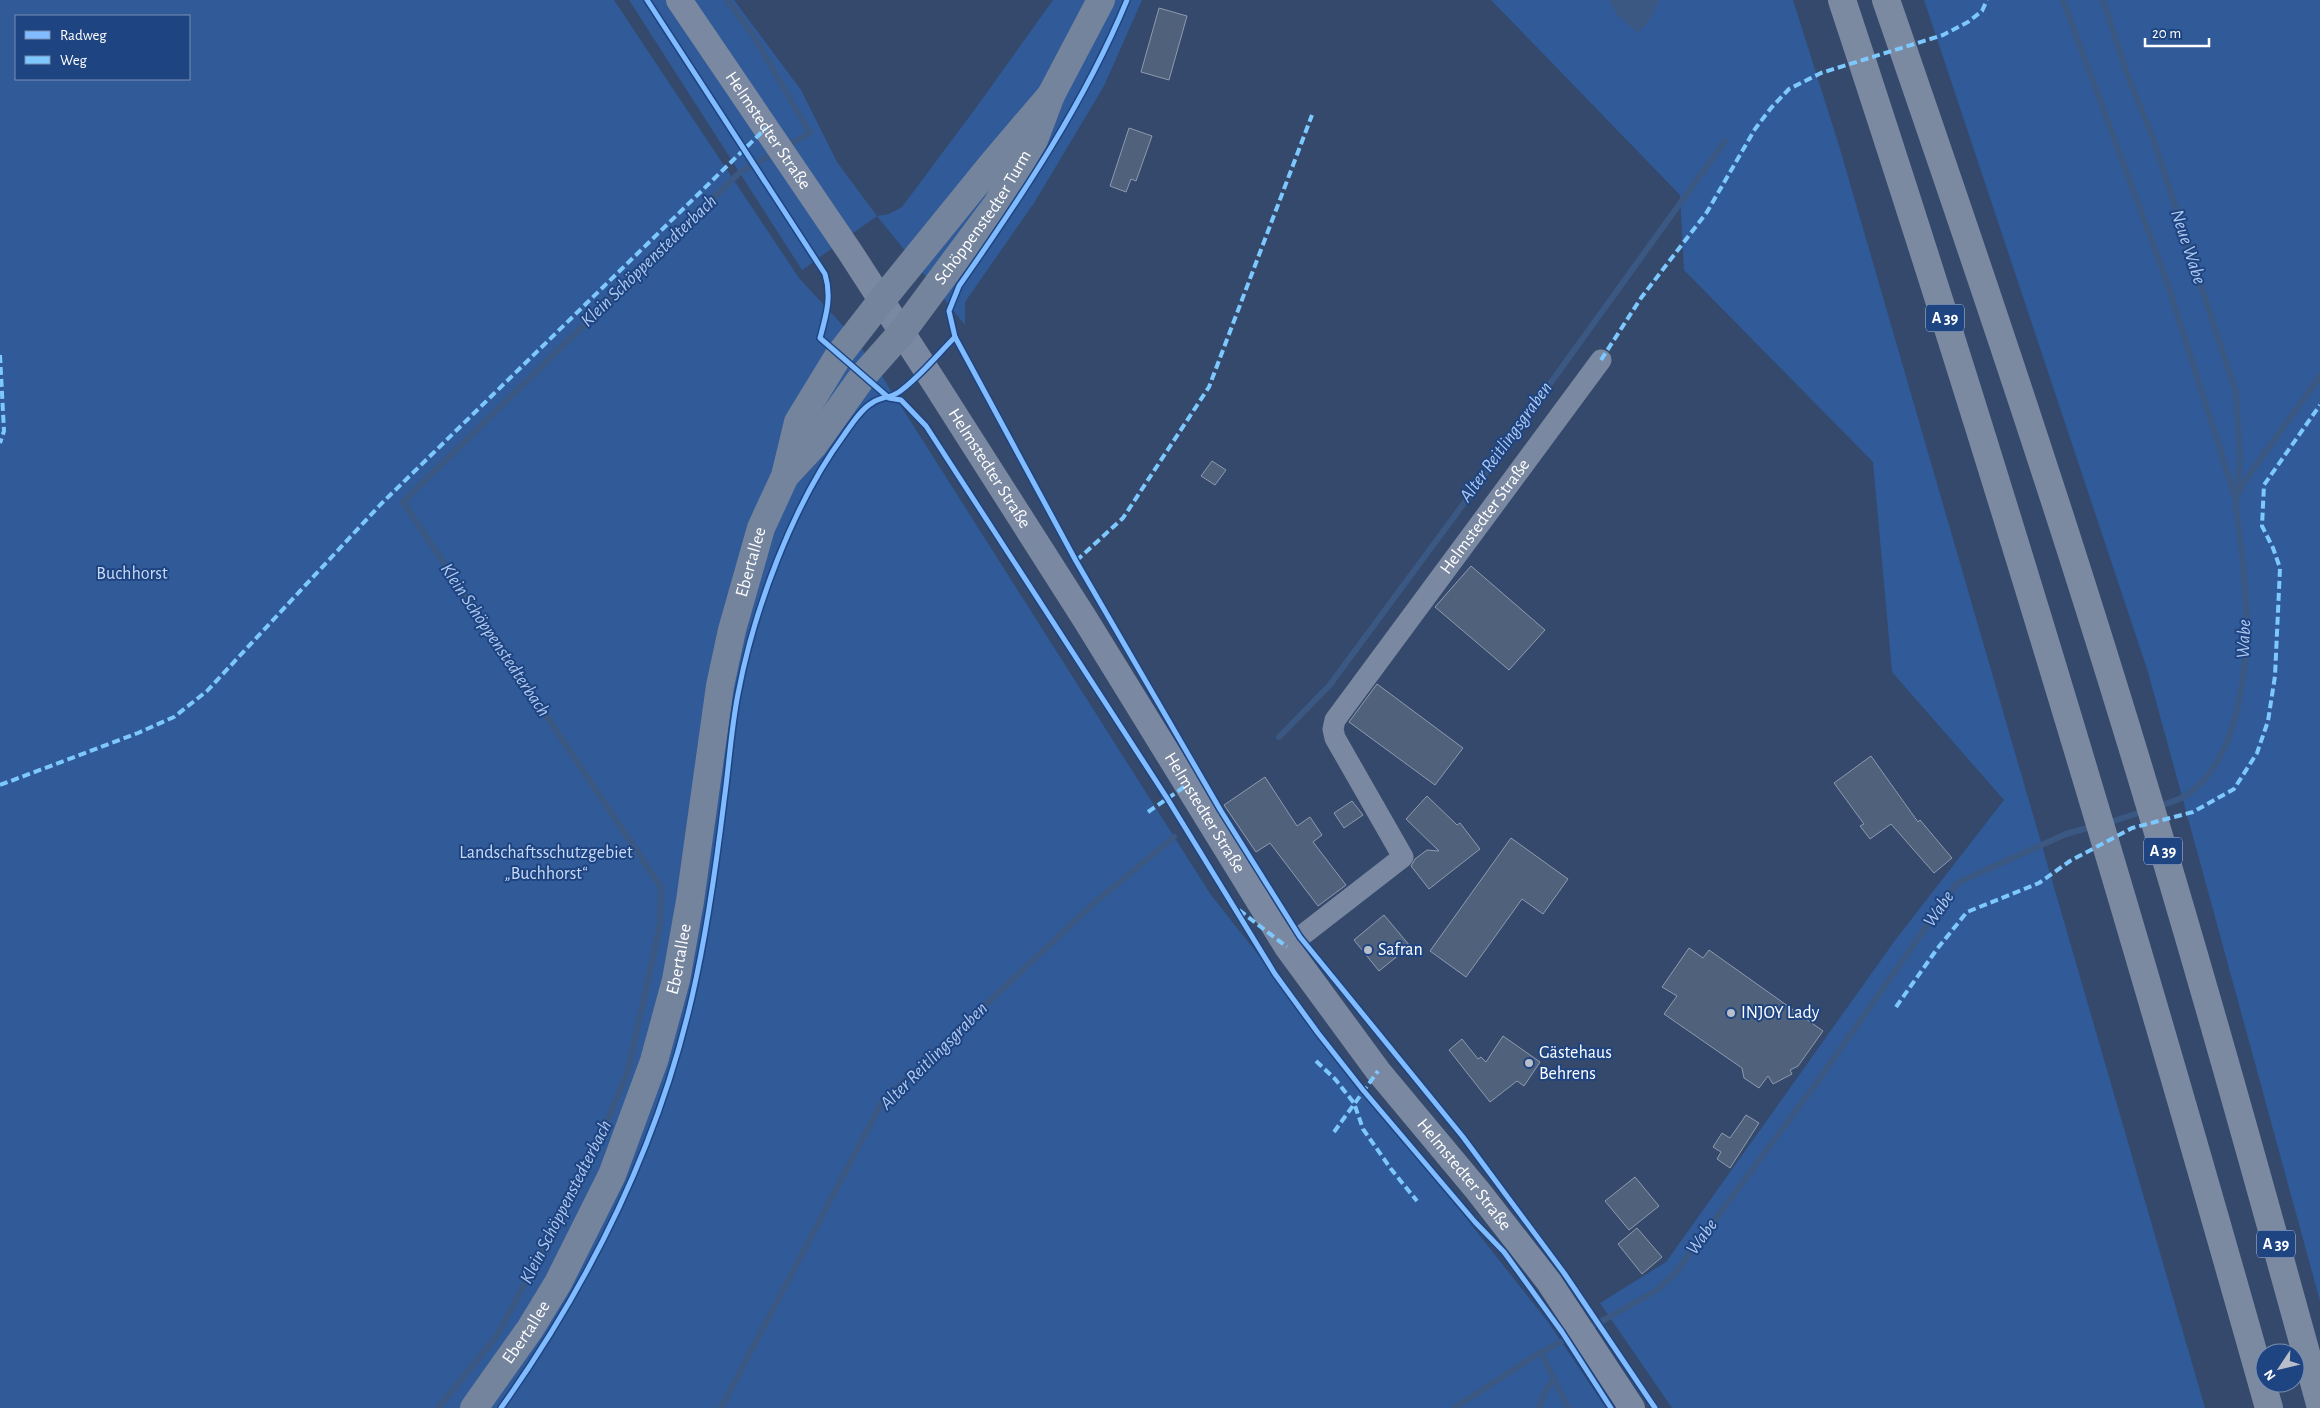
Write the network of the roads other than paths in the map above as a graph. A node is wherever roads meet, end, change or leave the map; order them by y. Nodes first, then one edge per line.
1 (679, 0) edge
2 (1101, 0) edge
3 (1842, 0) edge
4 (1886, 0) edge
5 (1051, 95) junction
6 (881, 300) junction
7 (902, 332) junction
8 (1601, 360) dead end
9 (785, 476) junction
10 (1287, 947) junction
11 (2320, 1404) edge
12 (474, 1408) edge
13 (1632, 1408) edge
14 (2269, 1408) edge

1 - 6 street, Helmstedter Straße
2 - 5 main road, Schöppenstedter Turm
3 - 14 highway, A 39
4 - 11 highway, A 39
5 - 6 main road, Schöppenstedter Turm
5 - 7 main road, Schöppenstedter Turm
6 - 7 street, Helmstedter Straße
6 - 9 main road, Ebertallee
7 - 9 main road, Ebertallee
7 - 10 street, Helmstedter Straße
8 - 10 street, Helmstedter Straße
9 - 12 main road, Ebertallee
10 - 13 street, Helmstedter Straße

